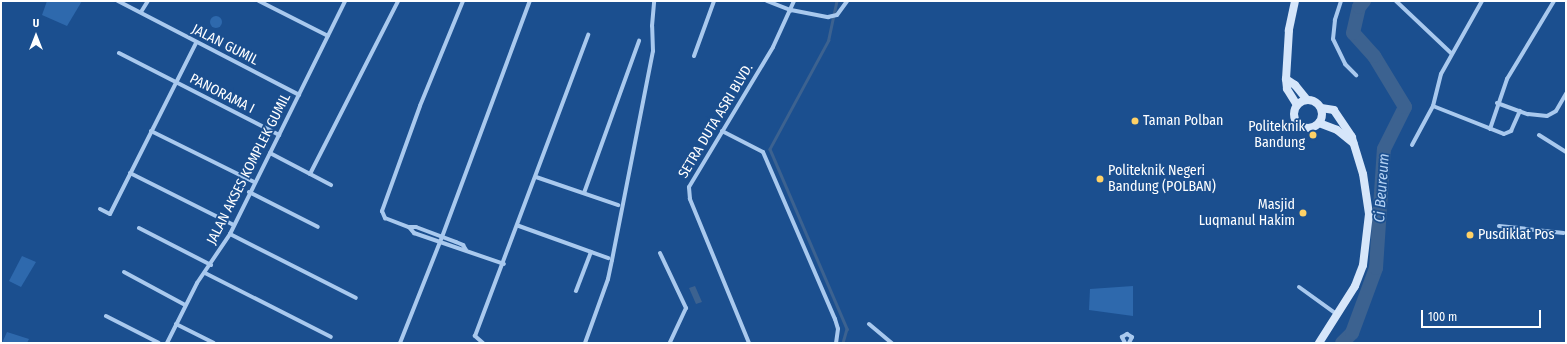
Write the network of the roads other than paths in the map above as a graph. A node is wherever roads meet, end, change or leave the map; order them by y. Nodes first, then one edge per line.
1 (118, 1) edge
2 (148, 1) edge
3 (259, 1) edge
4 (345, 1) edge
5 (398, 1) edge
6 (463, 1) edge
7 (530, 1) edge
8 (654, 1) edge
9 (714, 1) edge
10 (766, 1) edge
11 (794, 1) edge
12 (847, 1) edge
13 (1295, 1) edge
14 (1341, 1) edge
15 (1396, 1) edge
16 (1482, 1) edge
17 (1554, 1) edge
18 (791, 10) junction
19 (142, 12) junction
20 (588, 35) dead end
21 (328, 36) junction
22 (639, 41) dead end
23 (196, 43) junction
24 (119, 53) dead end
25 (1451, 54) junction
26 (694, 56) dead end
27 (1356, 76) dead end
28 (1286, 79) junction
29 (176, 83) junction
30 (1566, 94) edge
31 (299, 96) junction
32 (1307, 100) junction
33 (1497, 103) junction
34 (1297, 105) junction
35 (1432, 106) junction
36 (1321, 108) junction
37 (1520, 111) junction
38 (1319, 123) junction
39 (1490, 129) junction
40 (151, 131) junction
41 (722, 131) junction
42 (279, 135) junction
43 (1539, 135) dead end
44 (1352, 143) junction
45 (1412, 145) dead end
46 (1566, 152) edge
47 (270, 153) junction
48 (130, 173) junction
49 (310, 174) junction
50 (536, 177) junction
51 (254, 182) junction
52 (331, 185) dead end
53 (249, 192) junction
54 (584, 193) junction
55 (618, 205) dead end
56 (100, 209) dead end
57 (234, 225) junction
58 (519, 226) junction
59 (1499, 226) dead end
60 (318, 227) dead end
61 (409, 227) junction
62 (139, 228) dead end
63 (1564, 233) dead end
64 (230, 234) junction
65 (442, 237) junction
66 (440, 243) junction
67 (466, 250) junction
68 (591, 252) junction
69 (660, 252) dead end
70 (608, 258) dead end
71 (504, 264) junction
72 (211, 266) junction
73 (124, 272) dead end
74 (205, 272) junction
75 (1299, 287) dead end
76 (576, 290) dead end
77 (356, 298) dead end
78 (185, 305) junction
79 (1338, 315) junction
80 (106, 316) dead end
81 (176, 324) junction
82 (869, 324) dead end
83 (331, 337) dead end
84 (159, 343) edge
85 (167, 343) edge
86 (214, 343) edge
87 (400, 343) edge
88 (483, 343) edge
89 (585, 343) edge
90 (670, 343) edge
91 (749, 343) edge
92 (836, 343) edge
93 (892, 343) edge
94 (1125, 343) edge
95 (1129, 343) edge
96 (1319, 343) edge

1 - 19 street, JALAN GUMIL
2 - 19 street
3 - 21 street
4 - 21 street, JALAN AKSES KOMPLEK GUMIL
5 - 49 street
6 - 61 street
7 - 65 street
8 - 89 street
9 - 26 street
10 - 18 street
11 - 18 street, SETRA DUTA ASRI BLVD.
12 - 18 street
13 - 28 street
14 - 27 street
15 - 25 street
16 - 25 street
17 - 33 street
18 - 41 street, SETRA DUTA ASRI BLVD.
19 - 23 street, JALAN GUMIL
20 - 50 street
21 - 31 street, JALAN AKSES KOMPLEK GUMIL
22 - 54 street
23 - 29 street
23 - 31 street, JALAN GUMIL
24 - 29 street, PANORAMA I
25 - 35 street
28 - 32 street
28 - 34 street
29 - 40 street
29 - 42 street, PANORAMA I
30 - 37 street
31 - 42 street, JALAN AKSES KOMPLEK GUMIL
32 - 34 street
32 - 36 street
33 - 37 street
33 - 39 street
34 - 38 street
35 - 39 street
35 - 45 street
36 - 38 street
36 - 44 street
37 - 39 street
38 - 44 street
40 - 48 street
40 - 51 street
41 - 91 street, SETRA DUTA ASRI BLVD.
41 - 92 street
42 - 47 street, JALAN AKSES KOMPLEK GUMIL
43 - 46 street
44 - 79 street
47 - 49 street
47 - 51 street, JALAN AKSES KOMPLEK GUMIL
48 - 56 street
48 - 57 street
49 - 52 street
50 - 54 street
50 - 58 street
51 - 53 street, JALAN AKSES KOMPLEK GUMIL
53 - 57 street, JALAN AKSES KOMPLEK GUMIL
53 - 60 street
54 - 55 street
57 - 64 street, JALAN AKSES KOMPLEK GUMIL
58 - 68 street
58 - 71 street
59 - 63 street
61 - 65 street
61 - 66 street
62 - 72 street
64 - 72 street, JALAN AKSES KOMPLEK GUMIL
64 - 77 street
65 - 66 street
65 - 67 street
66 - 67 street
66 - 87 street
67 - 71 street
68 - 70 street
68 - 76 street
69 - 90 street
71 - 88 street
72 - 74 street, JALAN AKSES KOMPLEK GUMIL
73 - 78 street
74 - 78 street, JALAN AKSES KOMPLEK GUMIL
74 - 83 street
75 - 79 street
78 - 81 street, JALAN AKSES KOMPLEK GUMIL
79 - 96 street
80 - 84 street
81 - 85 street, JALAN AKSES KOMPLEK GUMIL
81 - 86 street
82 - 93 street
94 - 95 street

